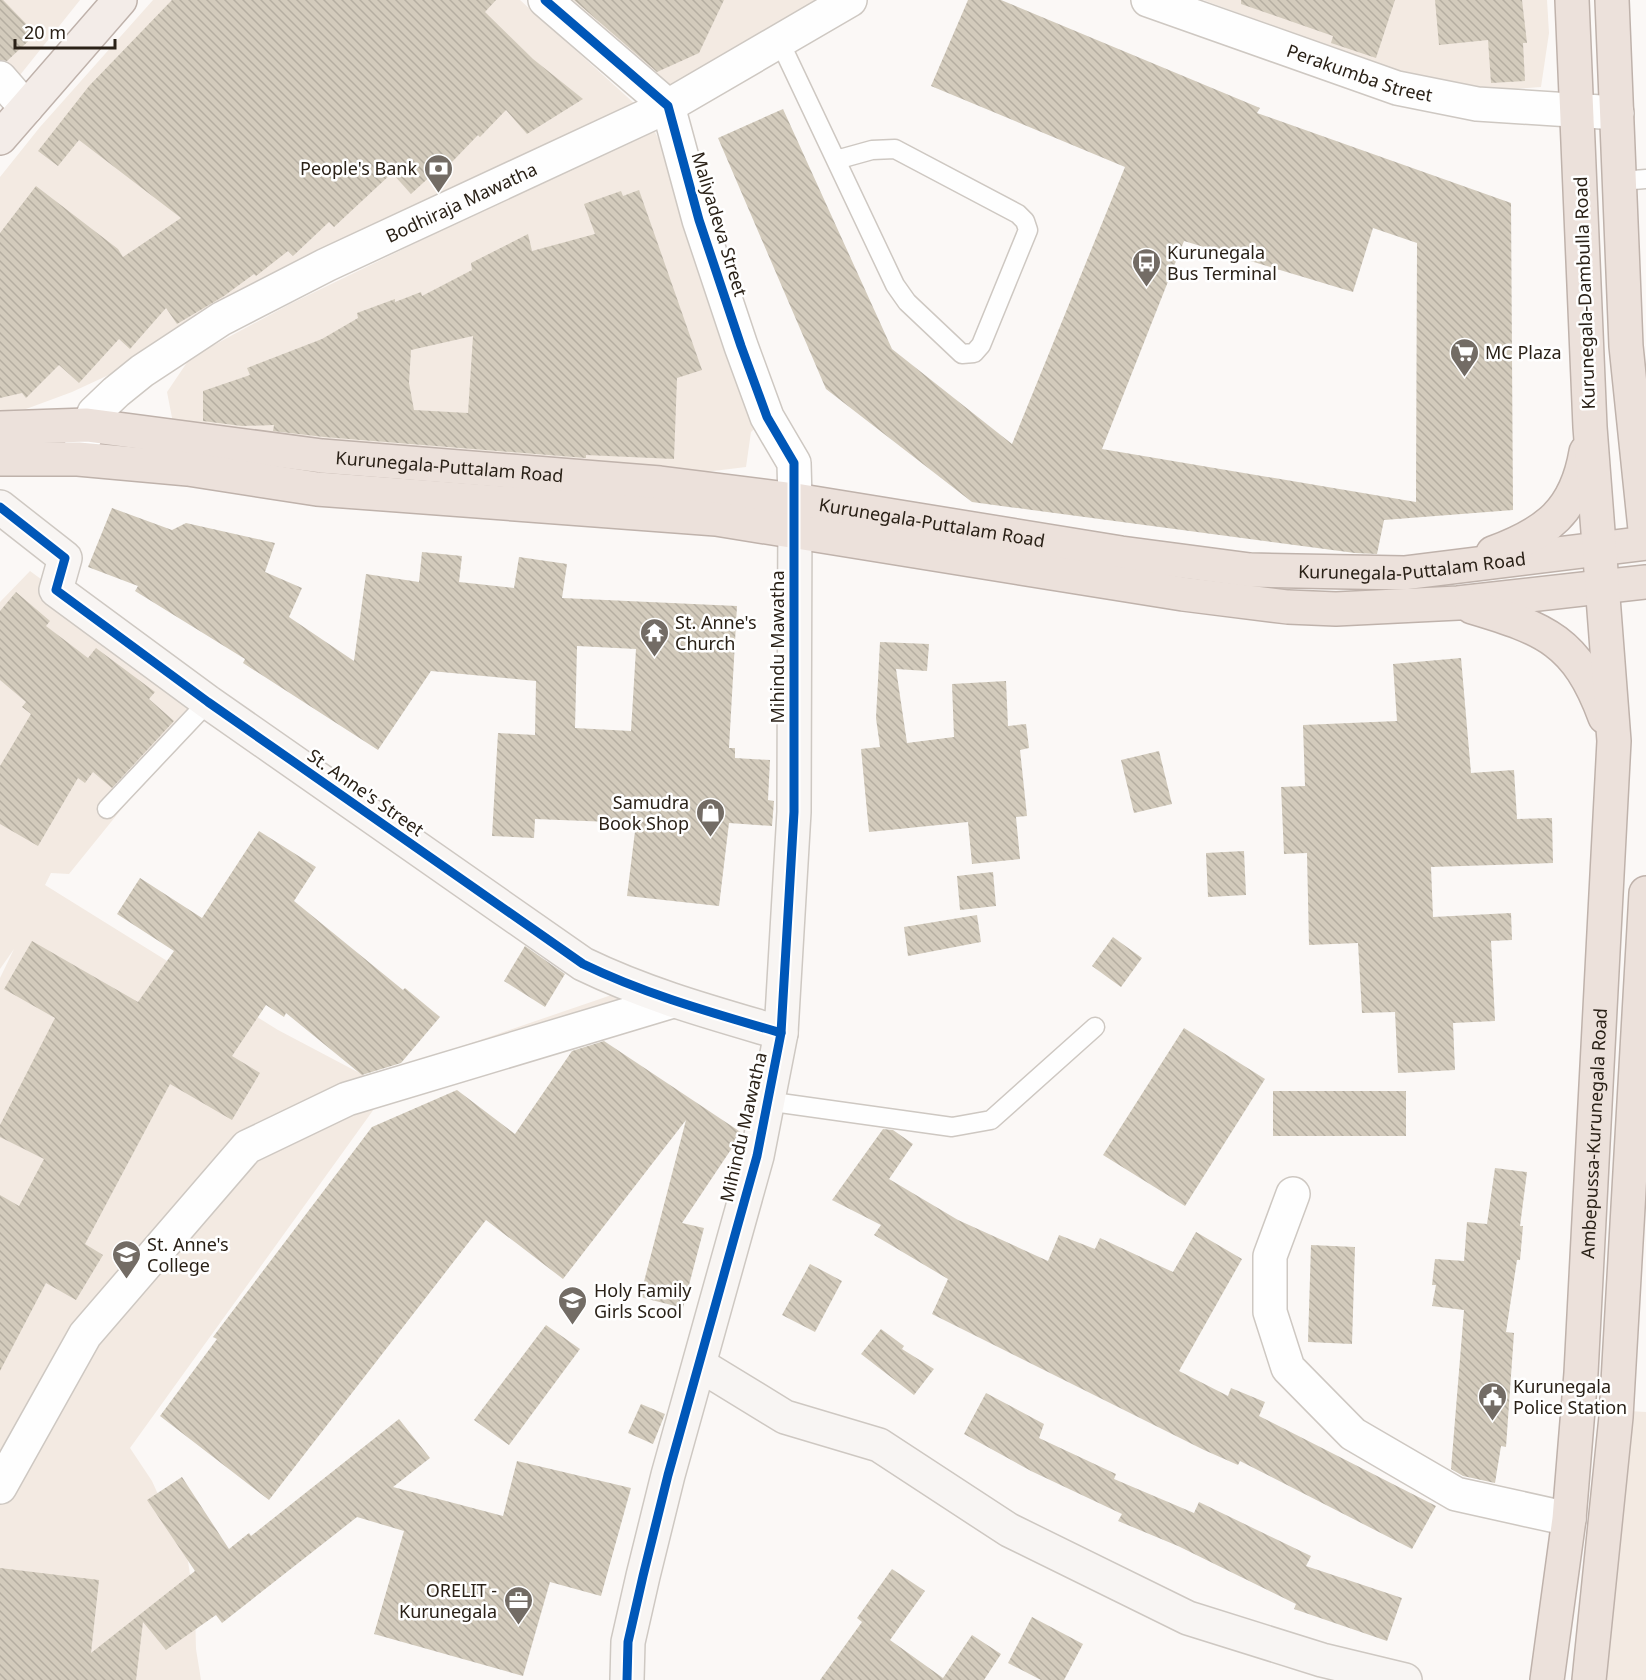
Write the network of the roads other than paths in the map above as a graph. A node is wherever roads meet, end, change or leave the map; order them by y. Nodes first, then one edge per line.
1 (120, 0) edge
2 (545, 0) edge
3 (850, 0) edge
4 (1148, 0) edge
5 (1572, 0) edge
6 (1612, 0) edge
7 (779, 40) junction
8 (0, 78) edge
9 (668, 106) junction
10 (26, 108) junction
11 (1578, 111) junction
12 (1617, 113) junction
13 (0, 138) edge
14 (836, 160) junction
15 (1633, 180) edge
16 (87, 425) junction
17 (1590, 427) junction
18 (0, 428) edge
19 (1639, 432) edge
20 (0, 459) edge
21 (78, 459) junction
22 (0, 507) edge
23 (794, 516) junction
24 (1646, 541) edge
25 (1601, 550) junction
26 (1449, 569) junction
27 (1646, 582) edge
28 (1603, 586) junction
29 (1458, 603) junction
30 (208, 702) junction
31 (1614, 741) junction
32 (107, 809) dead end
33 (1646, 893) edge
34 (673, 1001) junction
35 (1095, 1027) dead end
36 (781, 1033) junction
37 (766, 1101) junction
38 (1293, 1194) dead end
39 (700, 1365) junction
40 (0, 1487) edge
41 (1569, 1519) junction
42 (627, 1680) edge
43 (1405, 1680) edge
44 (1547, 1680) edge
45 (1589, 1680) edge

1 - 10 main road
2 - 9 street
3 - 7 street, Bodhiraja Mawatha
4 - 11 street, Perakumba Street
5 - 11 highway, Kurunegala-Dambulla Road
6 - 12 highway
7 - 9 street, Bodhiraja Mawatha
7 - 14 lane
8 - 10 street
9 - 16 street, Bodhiraja Mawatha
9 - 23 street, Maliyadeva Street
10 - 13 main road
11 - 12 street, Perakumba Street
11 - 17 highway, Kurunegala-Dambulla Road
12 - 15 highway
14 - 14 lane
15 - 19 highway
16 - 18 highway, Kurunegala-Puttalam Road
16 - 21 street
16 - 23 highway, Kurunegala-Puttalam Road
17 - 25 highway, Kurunegala-Dambulla Road
17 - 26 highway
19 - 24 highway
20 - 21 highway, Kurunegala-Puttalam Road
21 - 23 highway, Kurunegala-Puttalam Road
22 - 30 street, St. Anne's Street
23 - 26 highway, Kurunegala-Puttalam Road
23 - 29 highway, Kurunegala-Puttalam Road
23 - 36 street, Mihindu Mawatha
24 - 25 highway, Kurunegala-Puttalam Road
25 - 26 highway, Kurunegala-Puttalam Road
25 - 28 highway, Kurunegala-Dambulla Road
27 - 28 highway, Kurunegala-Puttalam Road
28 - 29 highway, Kurunegala-Puttalam Road
28 - 31 highway, Ambepussa-Kurunegala Road
29 - 31 highway
30 - 32 lane
30 - 34 street, St. Anne's Street
31 - 41 highway, Ambepussa-Kurunegala Road
33 - 45 highway
34 - 36 street, St. Anne's Street
34 - 40 street
35 - 37 lane
36 - 37 street, Mihindu Mawatha
37 - 39 street, Mihindu Mawatha
38 - 41 street
39 - 42 street, Mihindu Mawatha
39 - 43 street
41 - 44 highway, Ambepussa-Kurunegala Road

